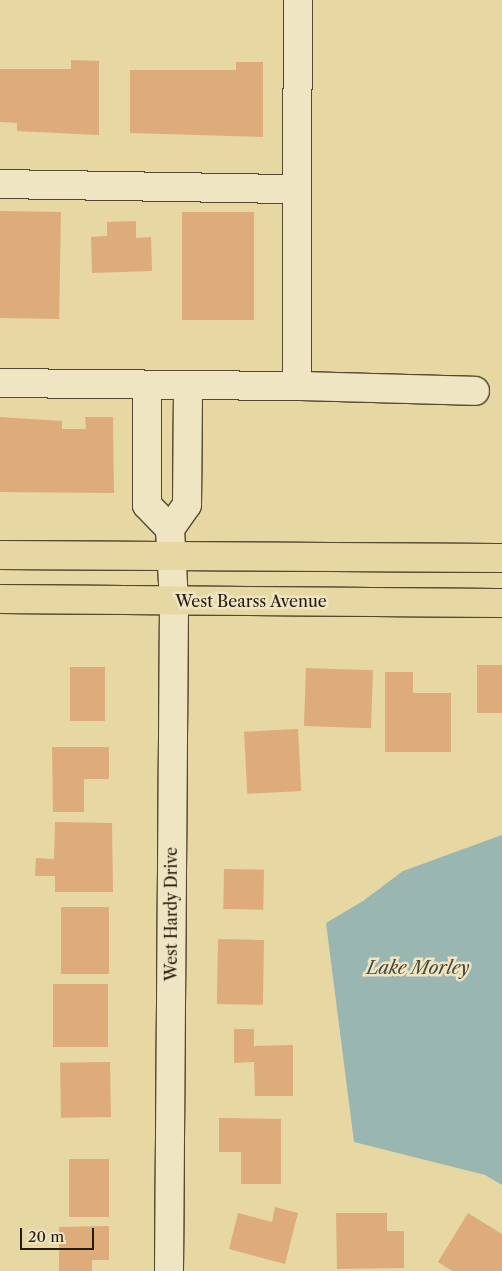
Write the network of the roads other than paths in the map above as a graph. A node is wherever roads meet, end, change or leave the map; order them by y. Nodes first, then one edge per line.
1 (298, 0) edge
2 (0, 184) edge
3 (298, 189) junction
4 (0, 383) edge
5 (297, 386) junction
6 (147, 387) junction
7 (188, 387) junction
8 (475, 391) dead end
9 (170, 528) junction
10 (0, 555) edge
11 (171, 557) junction
12 (502, 558) edge
13 (0, 599) edge
14 (174, 601) junction
15 (502, 603) edge
16 (169, 1271) edge

1 - 3 street
2 - 3 street
3 - 5 street
4 - 6 street
5 - 7 street
5 - 8 street
6 - 7 street
6 - 9 street
7 - 9 street
9 - 11 street, West Hardy Drive
10 - 11 main road
11 - 12 main road
11 - 14 street, West Hardy Drive
13 - 14 main road, West Bearss Avenue
14 - 15 main road, West Bearss Avenue
14 - 16 street, West Hardy Drive

